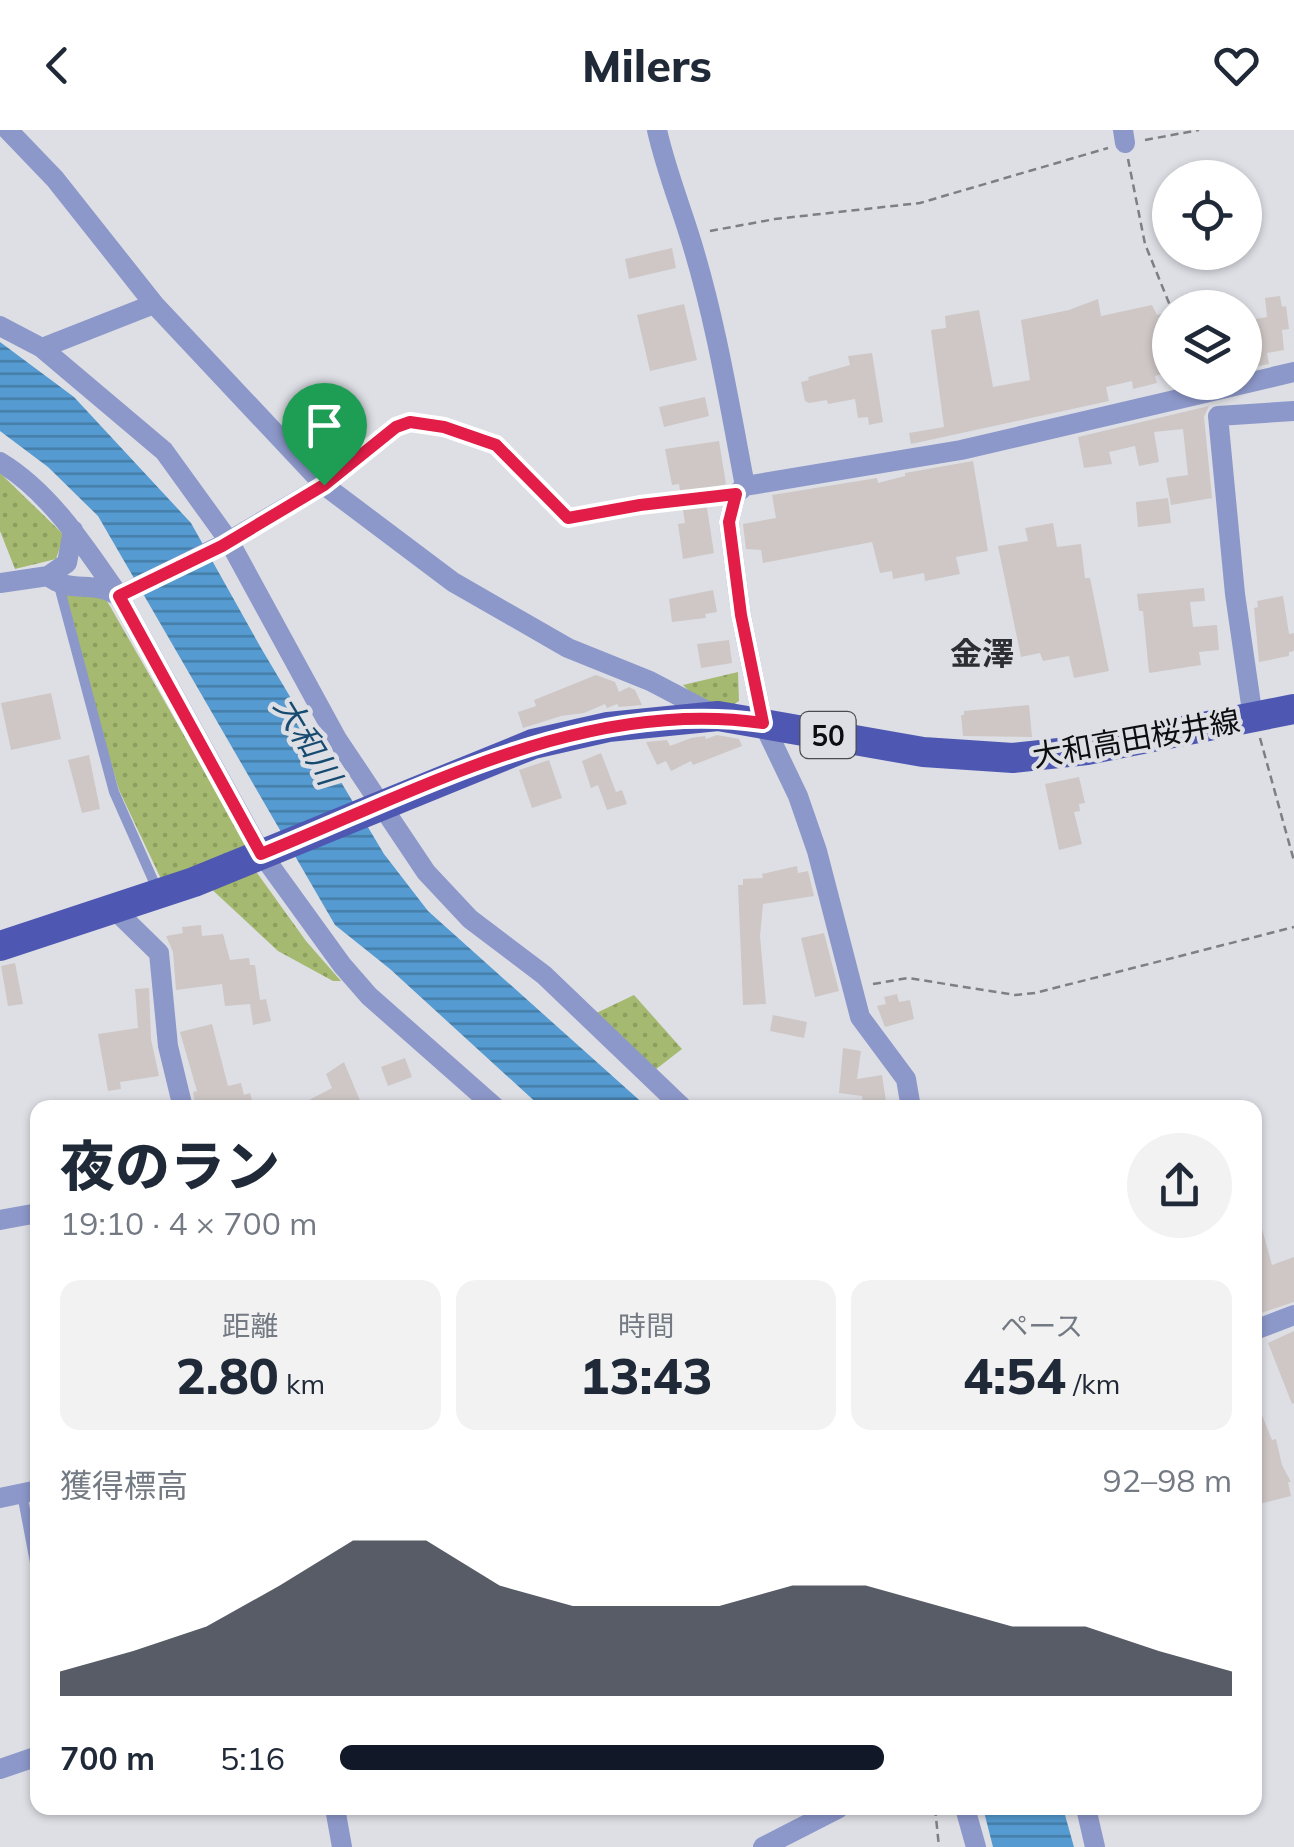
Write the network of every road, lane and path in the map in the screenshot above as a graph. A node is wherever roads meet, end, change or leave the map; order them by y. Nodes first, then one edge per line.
1 (8, 130) edge
2 (656, 130) edge
3 (1199, 130) edge
4 (1124, 137) edge
5 (689, 235) junction
6 (1164, 290) edge
7 (154, 304) junction
8 (0, 326) edge
9 (42, 348) junction
10 (1294, 372) edge
11 (1262, 377) edge
12 (1155, 400) edge
13 (1213, 400) edge
14 (1294, 411) edge
15 (1218, 416) junction
16 (0, 462) edge
17 (324, 485) junction
18 (740, 490) junction
19 (73, 530) junction
20 (225, 543) junction
21 (54, 581) junction
22 (0, 583) edge
23 (122, 594) junction
24 (1294, 709) edge
25 (718, 716) junction
26 (1253, 718) junction
27 (763, 723) junction
28 (377, 806) junction
29 (266, 852) junction
30 (1294, 860) edge
31 (160, 894) junction
32 (115, 910) junction
33 (1294, 927) edge
34 (0, 946) edge
35 (852, 987) junction
36 (181, 1100) edge
37 (487, 1100) edge
38 (675, 1100) edge
39 (909, 1100) edge
40 (30, 1214) edge
41 (0, 1220) edge
42 (1294, 1316) edge
43 (1262, 1327) edge
44 (30, 1492) edge
45 (0, 1498) edge
46 (30, 1759) edge
47 (0, 1769) edge
48 (337, 1815) edge
49 (825, 1815) edge
50 (936, 1815) edge
51 (968, 1815) edge
52 (1088, 1815) edge
53 (342, 1847) edge
54 (763, 1847) edge
55 (938, 1847) edge
56 (976, 1847) edge
57 (1095, 1847) edge

1 - 7 street
2 - 5 street
3 - 4 path
4 - 5 path
4 - 6 path
5 - 18 street
7 - 9 street
7 - 17 street
8 - 9 street
9 - 20 street
10 - 11 street
12 - 18 street
13 - 15 street
14 - 15 street
15 - 26 street
16 - 19 street
17 - 18 path
17 - 20 street
17 - 25 street
18 - 27 street
19 - 21 street
19 - 23 street
20 - 23 street
20 - 28 street
21 - 22 street
21 - 23 street
21 - 31 lane
23 - 29 street
24 - 26 main road, 大和高田桜井線 / 50
25 - 27 main road, 大和高田桜井線 / 50
25 - 28 main road, 大和高田桜井線 / 50
26 - 27 main road, 大和高田桜井線 / 50
26 - 30 path
27 - 35 street
28 - 29 main road, 大和高田桜井線 / 50
28 - 38 street
29 - 31 main road, 大和高田桜井線 / 50
29 - 37 street
31 - 32 main road, 大和高田桜井線 / 50
32 - 34 main road, 大和高田桜井線 / 50
32 - 36 street
33 - 35 path
35 - 39 street
40 - 41 street
42 - 43 street
44 - 45 street
46 - 47 street
48 - 53 street
49 - 54 street
50 - 55 path
51 - 56 street
52 - 57 street

